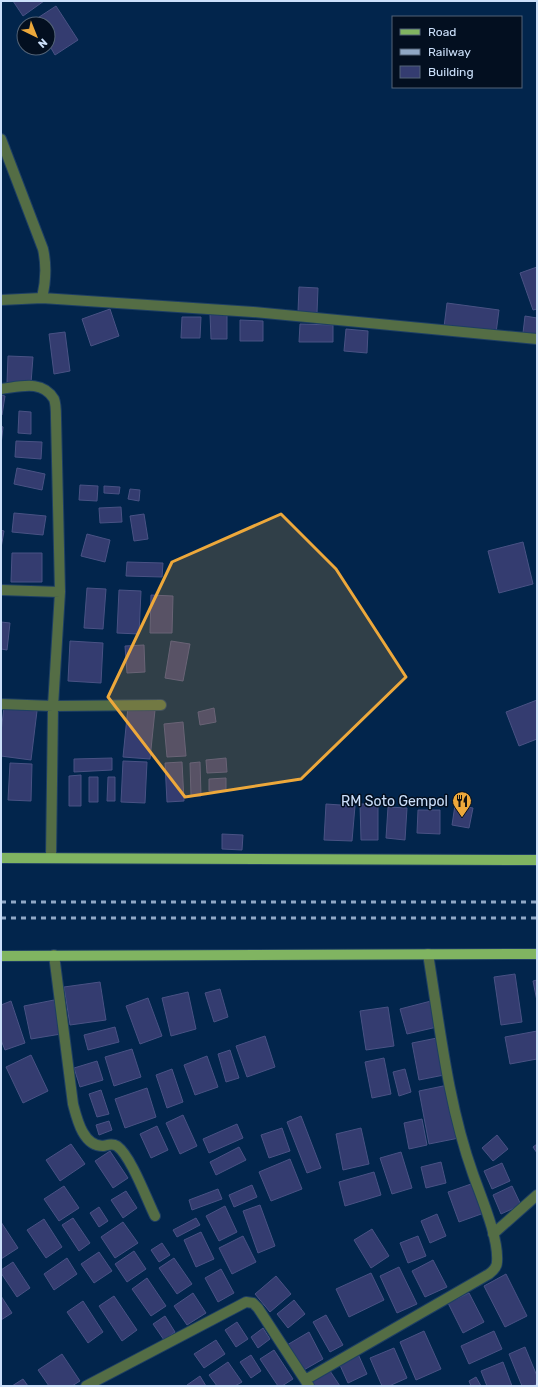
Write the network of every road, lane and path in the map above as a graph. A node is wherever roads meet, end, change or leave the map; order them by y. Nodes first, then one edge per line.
1 (1, 140) edge
2 (42, 298) junction
3 (1, 300) edge
4 (537, 338) edge
5 (1, 389) edge
6 (1, 590) edge
7 (60, 592) junction
8 (1, 704) edge
9 (161, 705) dead end
10 (53, 706) junction
11 (1, 858) edge
12 (50, 858) junction
13 (537, 860) edge
14 (428, 954) junction
15 (537, 954) edge
16 (1, 956) edge
17 (54, 956) junction
18 (537, 1195) edge
19 (155, 1216) dead end
20 (493, 1234) junction
21 (307, 1383) edge
22 (86, 1386) edge

1 - 2 street
2 - 3 street
2 - 4 street
5 - 7 street
6 - 7 street
7 - 10 street
8 - 10 street
9 - 10 street
10 - 12 street
11 - 12 main road
12 - 13 main road
14 - 15 main road
14 - 17 main road
14 - 20 street
16 - 17 main road
17 - 19 street
18 - 20 street
20 - 21 street
21 - 22 street

